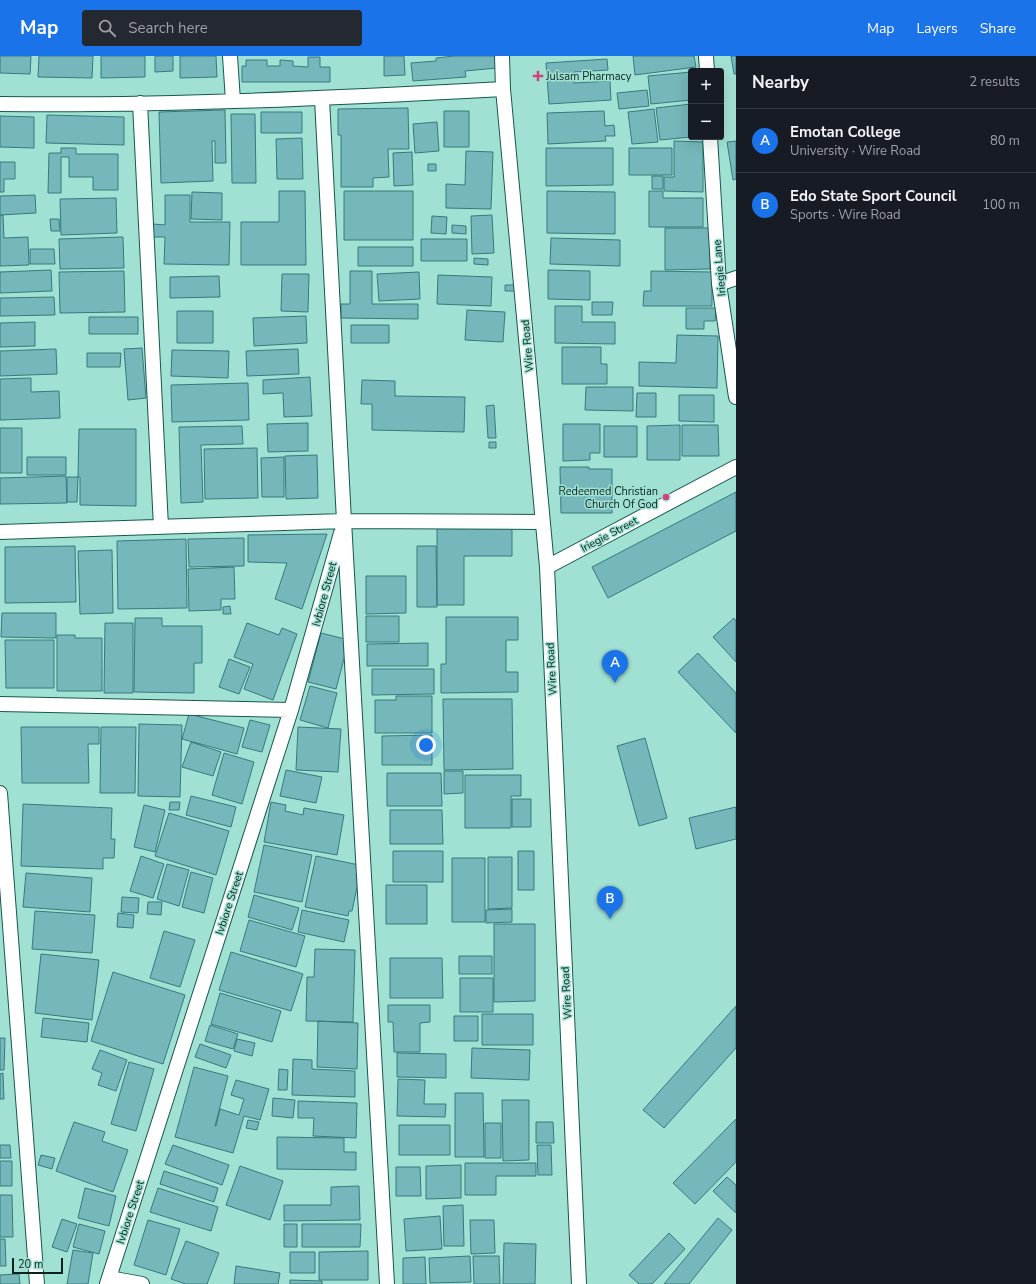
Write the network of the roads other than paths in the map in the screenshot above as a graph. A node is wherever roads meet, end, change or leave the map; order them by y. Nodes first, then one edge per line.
1 (230, 56) edge
2 (502, 56) edge
3 (706, 56) edge
4 (707, 68) edge
5 (503, 89) junction
6 (322, 99) junction
7 (233, 101) junction
8 (140, 103) junction
9 (0, 104) edge
10 (710, 140) edge
11 (736, 278) edge
12 (719, 284) junction
13 (736, 397) edge
14 (736, 467) edge
15 (344, 521) junction
16 (542, 522) junction
17 (161, 527) junction
18 (0, 532) edge
19 (546, 568) junction
20 (0, 704) edge
21 (292, 710) junction
22 (0, 793) edge
23 (108, 1281) edge
24 (37, 1284) edge
25 (142, 1284) edge
26 (386, 1284) edge
27 (579, 1284) edge

1 - 7 street
2 - 5 street, Wire Road
3 - 4 street
5 - 6 street
5 - 16 street, Wire Road
6 - 7 street
6 - 15 street
7 - 8 street
8 - 9 street
8 - 17 street
10 - 12 street, Iriegie Lane
11 - 12 street
12 - 13 street, Iriegie Lane
14 - 19 street, Iriegie Street
15 - 16 street
15 - 17 street
15 - 21 street, Ivbiore Street
15 - 26 street
16 - 19 street, Wire Road
17 - 18 street
19 - 27 street, Wire Road
20 - 21 street
21 - 23 street, Ivbiore Street
22 - 24 street
23 - 25 street

